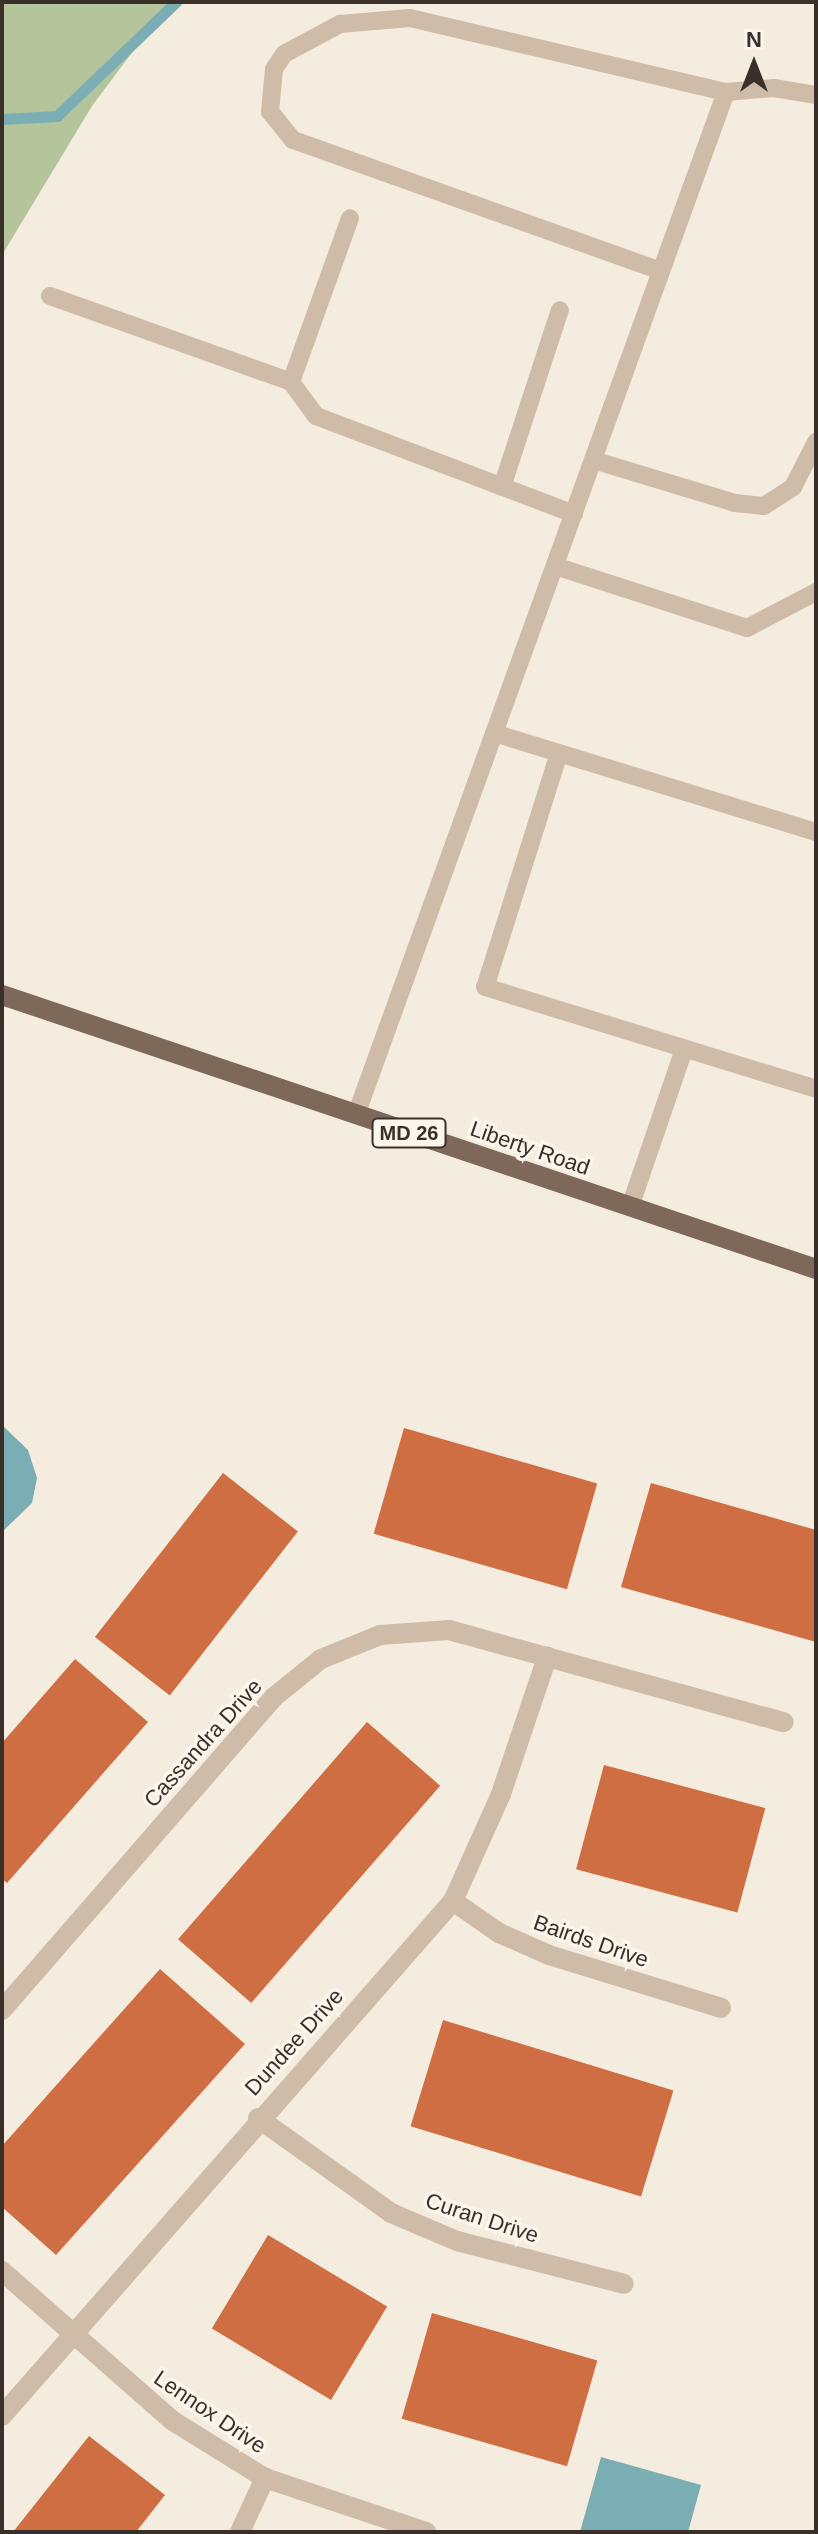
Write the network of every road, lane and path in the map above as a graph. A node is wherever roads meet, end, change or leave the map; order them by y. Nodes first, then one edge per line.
1 (726, 92) junction
2 (816, 95) edge
3 (350, 218) dead end
4 (661, 271) junction
5 (50, 296) dead end
6 (560, 310) dead end
7 (291, 382) junction
8 (816, 442) edge
9 (593, 460) junction
10 (502, 487) junction
11 (574, 514) junction
12 (555, 566) junction
13 (816, 592) edge
14 (494, 733) junction
15 (559, 753) junction
16 (816, 832) edge
17 (2, 995) edge
18 (684, 1049) junction
19 (816, 1089) edge
20 (356, 1115) junction
21 (630, 1207) junction
22 (816, 1269) edge
23 (547, 1657) junction
24 (784, 1722) dead end
25 (453, 1901) junction
26 (721, 2008) dead end
27 (2, 2010) edge
28 (258, 2118) junction
29 (2, 2271) edge
30 (624, 2284) dead end
31 (73, 2335) junction
32 (2, 2416) edge
33 (265, 2478) junction
34 (240, 2532) edge
35 (426, 2532) edge

1 - 2 lane
1 - 4 lane
1 - 4 lane
3 - 7 lane
4 - 9 lane
5 - 7 lane
6 - 10 lane
7 - 10 lane
8 - 9 lane
9 - 11 lane
10 - 11 lane
11 - 12 lane
12 - 13 lane
12 - 14 lane
14 - 15 lane
14 - 20 lane
15 - 16 lane
15 - 18 lane
17 - 20 main road, Liberty Road / MD 26
18 - 19 lane
18 - 21 lane
20 - 21 main road, Liberty Road / MD 26
21 - 22 main road, Liberty Road / MD 26
23 - 24 street, Cassandra Drive
23 - 25 street, Dundee Drive
23 - 27 street, Cassandra Drive
25 - 26 street, Bairds Drive
25 - 28 street, Dundee Drive
28 - 30 street, Curan Drive
28 - 31 street, Dundee Drive
29 - 31 street, Lennox Drive
31 - 32 street, Dundee Drive
31 - 33 street, Lennox Drive
33 - 34 street
33 - 35 street, Lennox Drive

